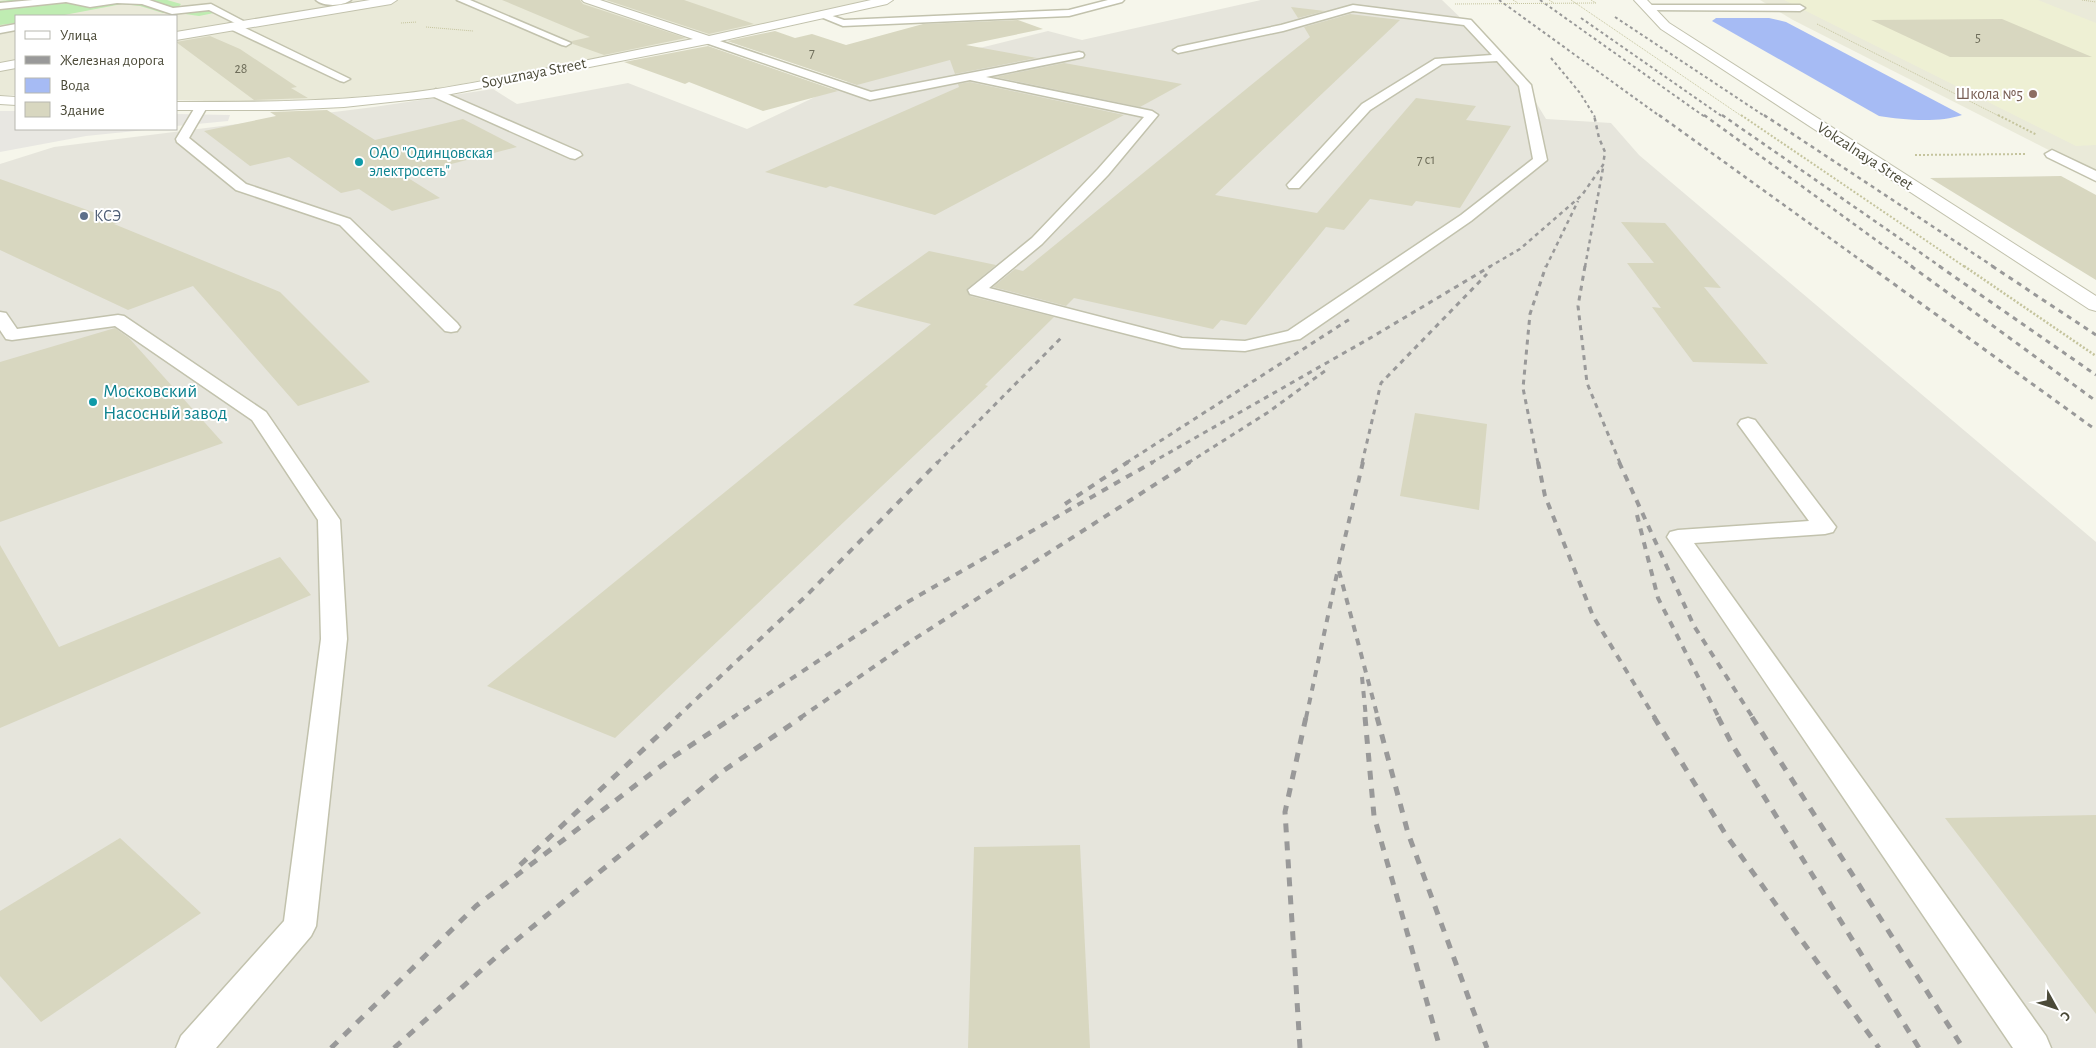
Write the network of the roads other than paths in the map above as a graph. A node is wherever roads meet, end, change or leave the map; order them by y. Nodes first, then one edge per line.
1 (64, 0) edge
2 (68, 0) edge
3 (321, 0) edge
4 (347, 0) edge
5 (390, 0) edge
6 (462, 0) edge
7 (588, 0) edge
8 (887, 0) edge
9 (1119, 0) edge
10 (1644, 4) edge
11 (361, 5) junction
12 (0, 6) edge
13 (1800, 8) dead end
14 (821, 16) junction
15 (238, 25) junction
16 (15, 27) edge
17 (0, 30) edge
18 (178, 36) edge
19 (707, 40) junction
20 (566, 43) dead end
21 (1178, 50) dead end
22 (1079, 55) dead end
23 (1500, 58) junction
24 (15, 64) edge
25 (0, 67) edge
26 (972, 77) junction
27 (344, 79) dead end
28 (436, 93) junction
29 (0, 100) edge
30 (15, 101) edge
31 (178, 106) edge
32 (201, 107) junction
33 (2052, 154) road end
34 (575, 155) dead end
35 (2096, 177) edge
36 (1294, 185) dead end
37 (2096, 305) edge
38 (0, 317) edge
39 (452, 327) dead end
40 (1748, 424) dead end
41 (194, 1048) edge
42 (2033, 1048) edge

1 - 12 lane
2 - 15 lane
3 - 4 lane
4 - 11 lane
5 - 11 street
6 - 20 lane
7 - 19 street
8 - 14 street, Soyuznaya Street
9 - 14 lane
10 - 13 lane
10 - 37 street, Vokzalnaya Street
11 - 15 street
14 - 19 street, Soyuznaya Street
15 - 18 street
15 - 27 lane
16 - 17 lane
19 - 26 lane
19 - 28 street, Soyuznaya Street
21 - 23 lane
22 - 26 lane
23 - 26 lane
23 - 36 lane
24 - 25 street
28 - 32 street, Soyuznaya Street
28 - 34 lane
29 - 30 street
31 - 32 street, Soyuznaya Street
32 - 39 lane
33 - 35 lane
38 - 41 lane
40 - 42 lane

